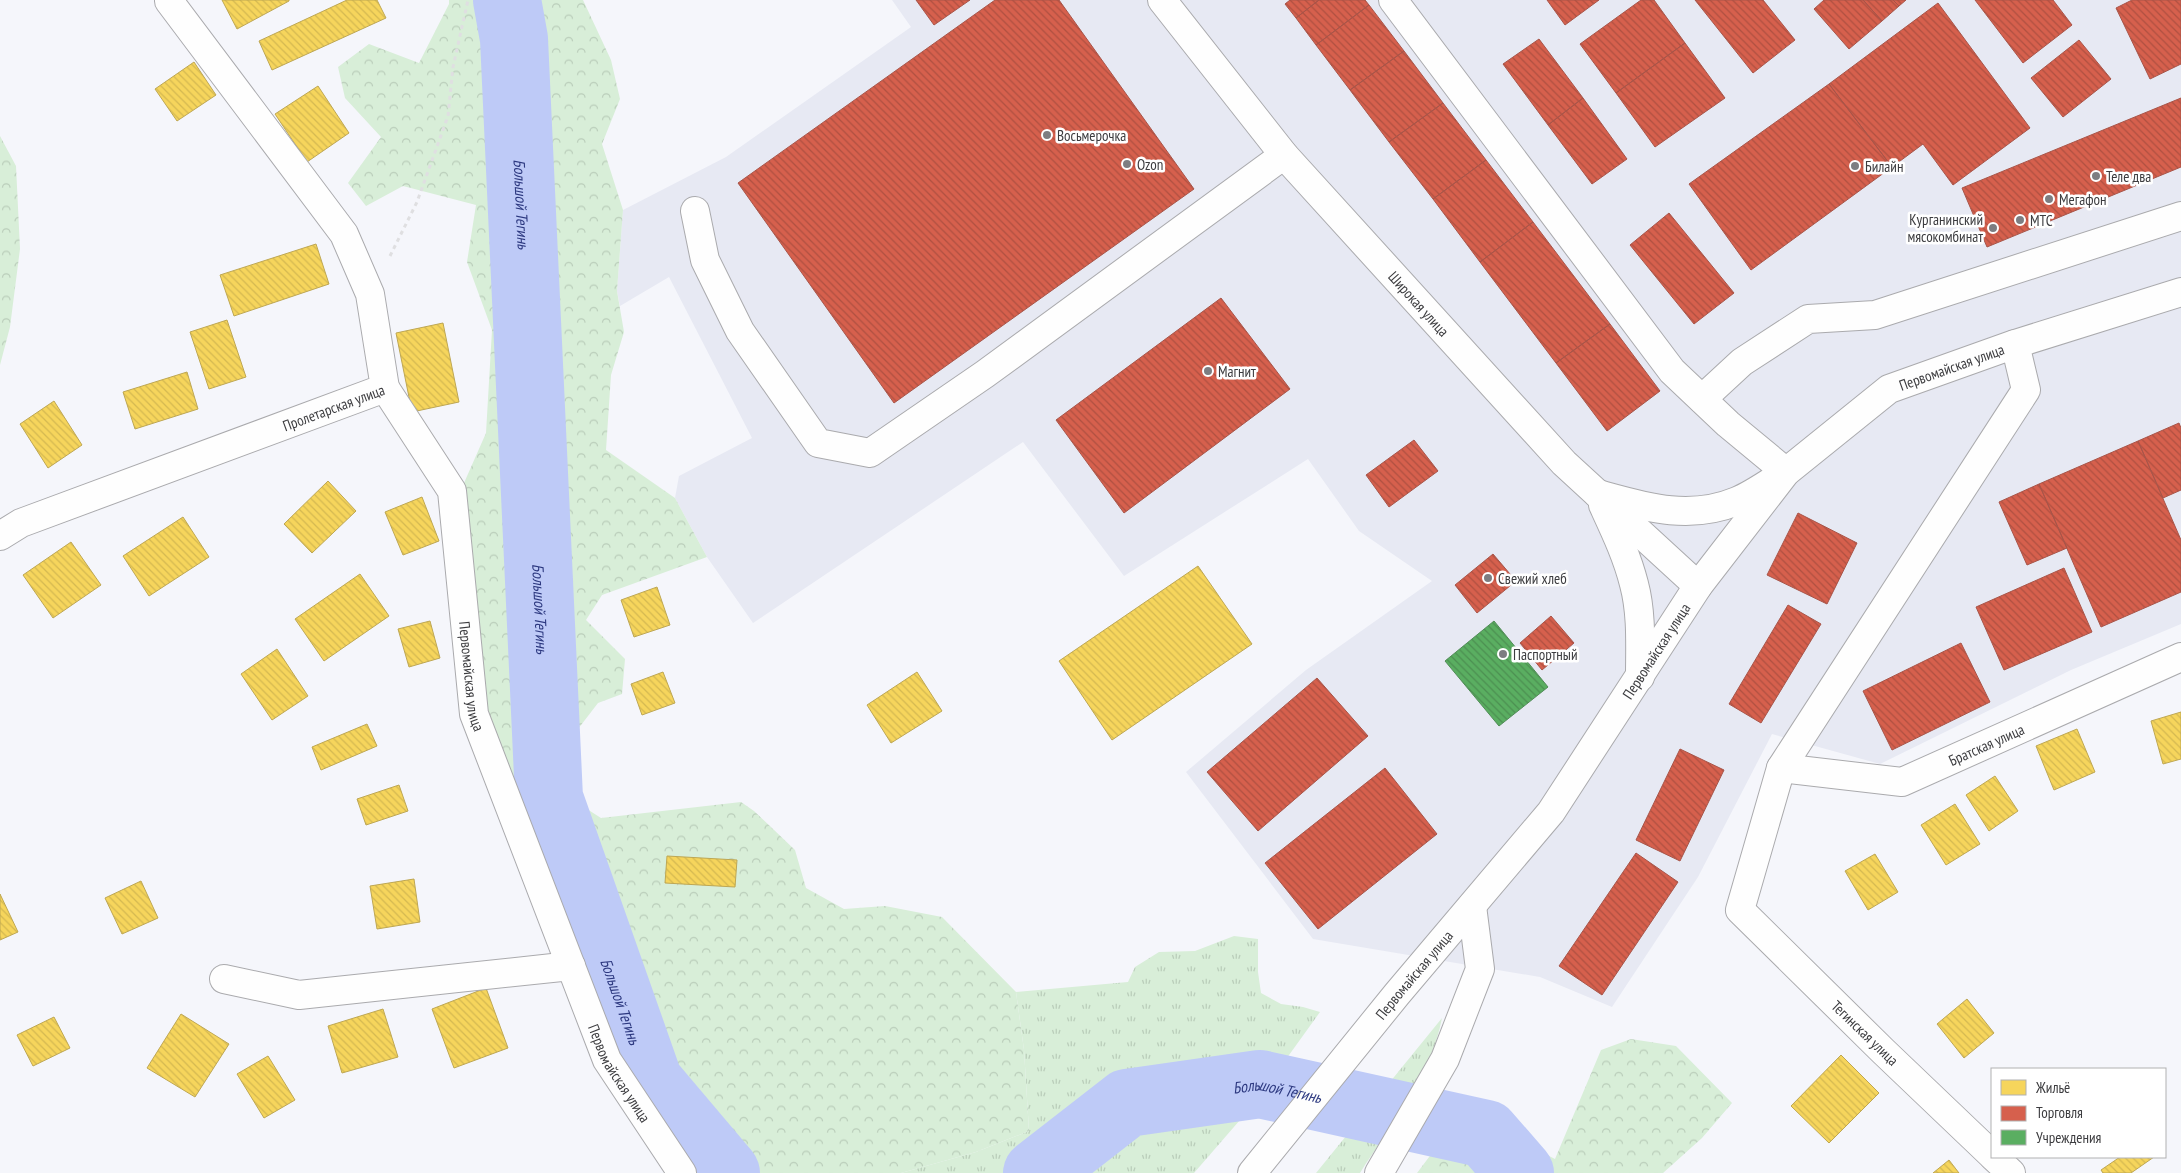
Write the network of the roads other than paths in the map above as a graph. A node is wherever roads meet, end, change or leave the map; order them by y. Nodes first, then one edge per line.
1 (1162, 0) edge
2 (1393, 0) edge
3 (169, 1) edge
4 (1284, 155) junction
5 (695, 211) dead end
6 (2181, 216) edge
7 (2181, 292) edge
8 (2015, 344) junction
9 (385, 388) junction
10 (1702, 400) junction
11 (1786, 472) junction
12 (1598, 494) junction
13 (0, 536) edge
14 (1698, 586) junction
15 (2181, 657) edge
16 (1640, 677) junction
17 (1781, 768) junction
18 (1472, 906) junction
19 (571, 966) junction
20 (224, 979) dead end
21 (1991, 1154) edge
22 (1995, 1158) edge
23 (1380, 1172) edge
24 (682, 1173) edge
25 (1252, 1173) edge
26 (2011, 1173) edge

1 - 4 street, Широкая улица
2 - 10 street
3 - 9 street, Пролетарская улица
4 - 5 street
4 - 12 street, Широкая улица
6 - 10 street
7 - 8 street, Первомайская улица
8 - 11 street, Первомайская улица
8 - 17 street
9 - 13 street, Пролетарская улица
9 - 19 street, Первомайская улица
10 - 11 street
11 - 12 street
11 - 14 street, Первомайская улица
12 - 14 street, Широкая улица
12 - 16 street
14 - 16 street, Первомайская улица
15 - 17 street, Братская улица
16 - 18 street, Первомайская улица
17 - 21 street, Тегинская улица
18 - 23 street
18 - 25 street, Первомайская улица
19 - 20 street
19 - 24 street, Первомайская улица
22 - 26 street, Тегинская улица

